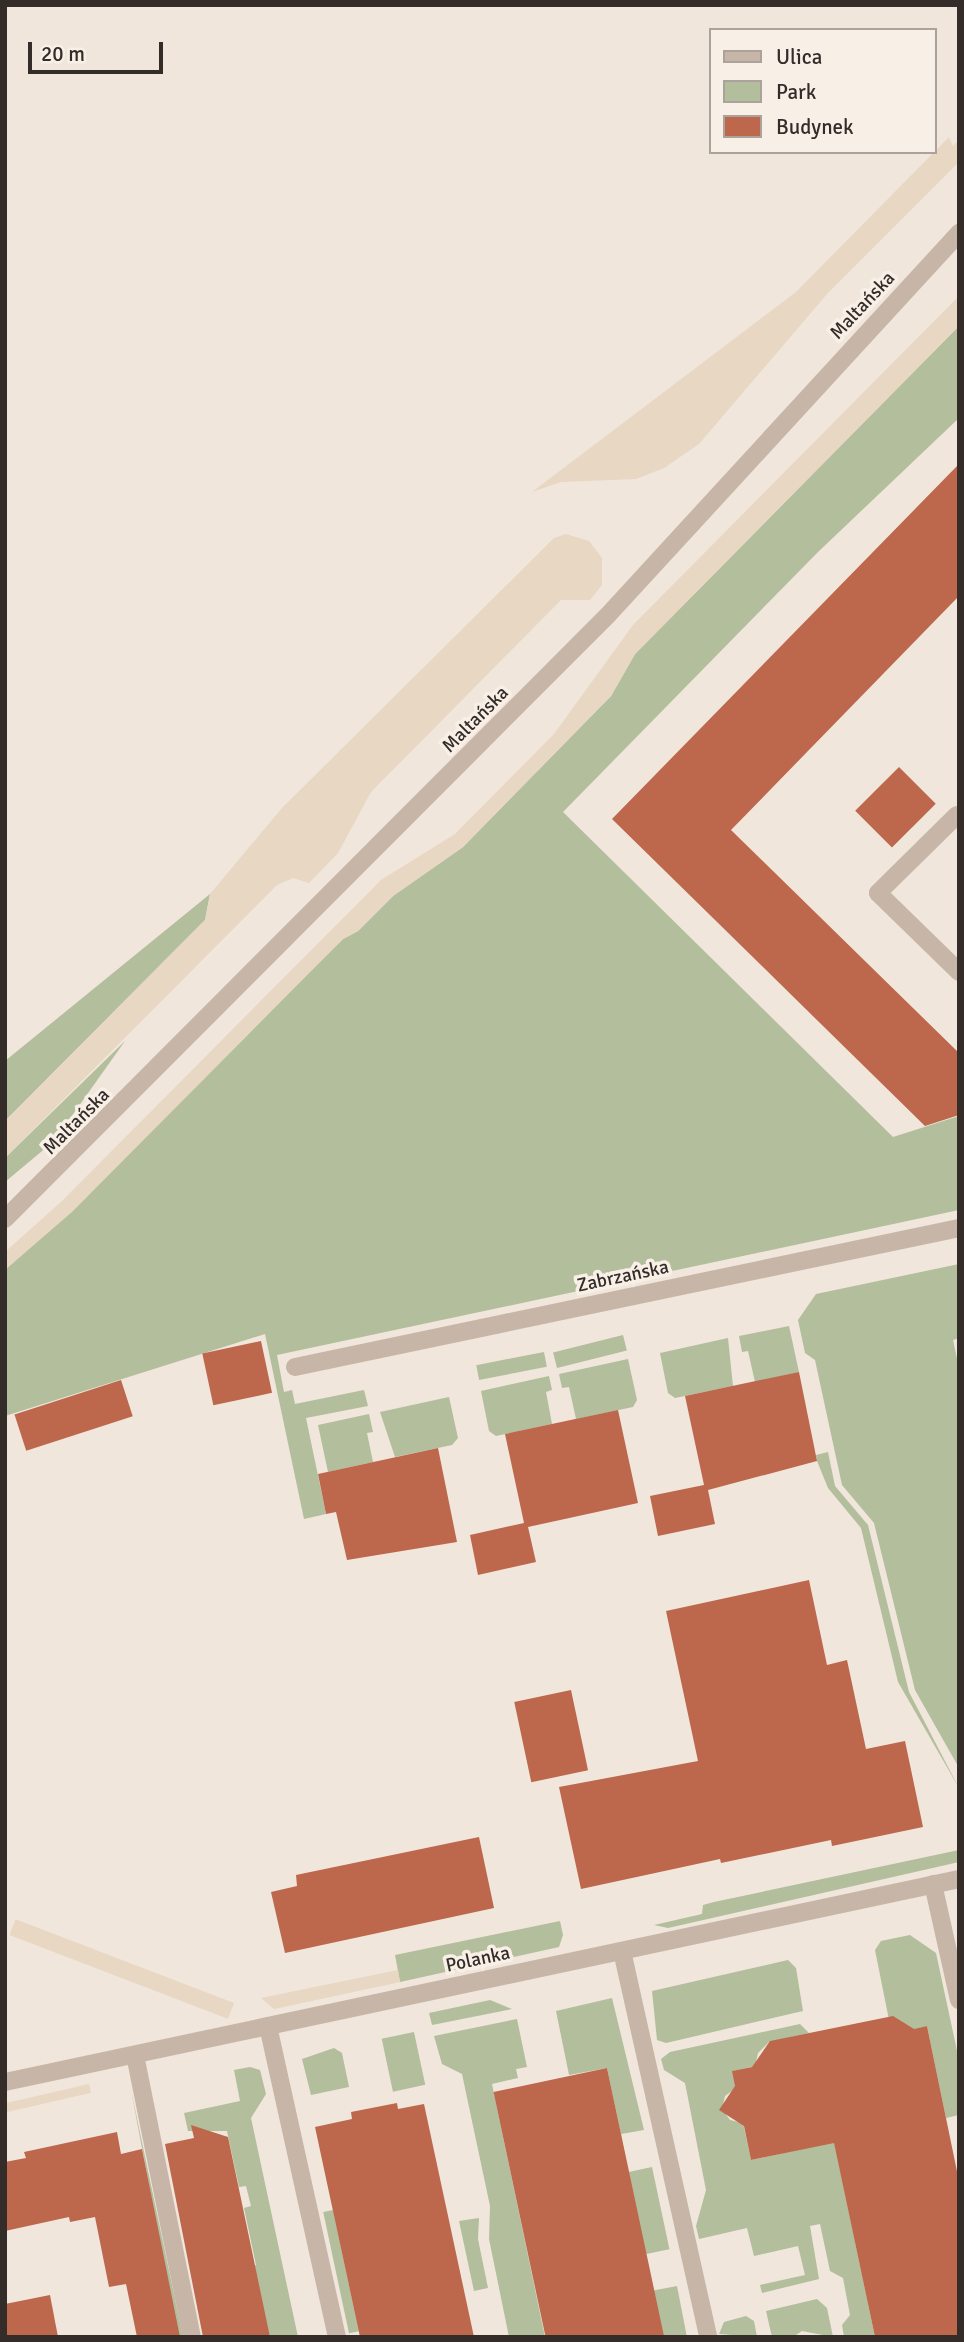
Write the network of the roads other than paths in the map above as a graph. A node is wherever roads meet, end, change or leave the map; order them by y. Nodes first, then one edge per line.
1 (959, 233) edge
2 (957, 815) dead end
3 (959, 972) edge
4 (5, 1219) edge
5 (959, 1227) edge
6 (295, 1367) dead end
7 (959, 1879) edge
8 (933, 1884) junction
9 (621, 1951) junction
10 (959, 2000) edge
11 (268, 2026) junction
12 (135, 2055) junction
13 (5, 2082) edge
14 (192, 2337) edge
15 (337, 2337) edge
16 (708, 2337) edge

1 - 4 street, Maltańska
2 - 3 street
5 - 6 street, Zabrzańska
7 - 8 street, Polanka
8 - 9 street, Polanka
8 - 10 street
9 - 11 street, Polanka
9 - 16 street
11 - 12 street, Polanka
11 - 15 street
12 - 13 street, Polanka
12 - 14 street

